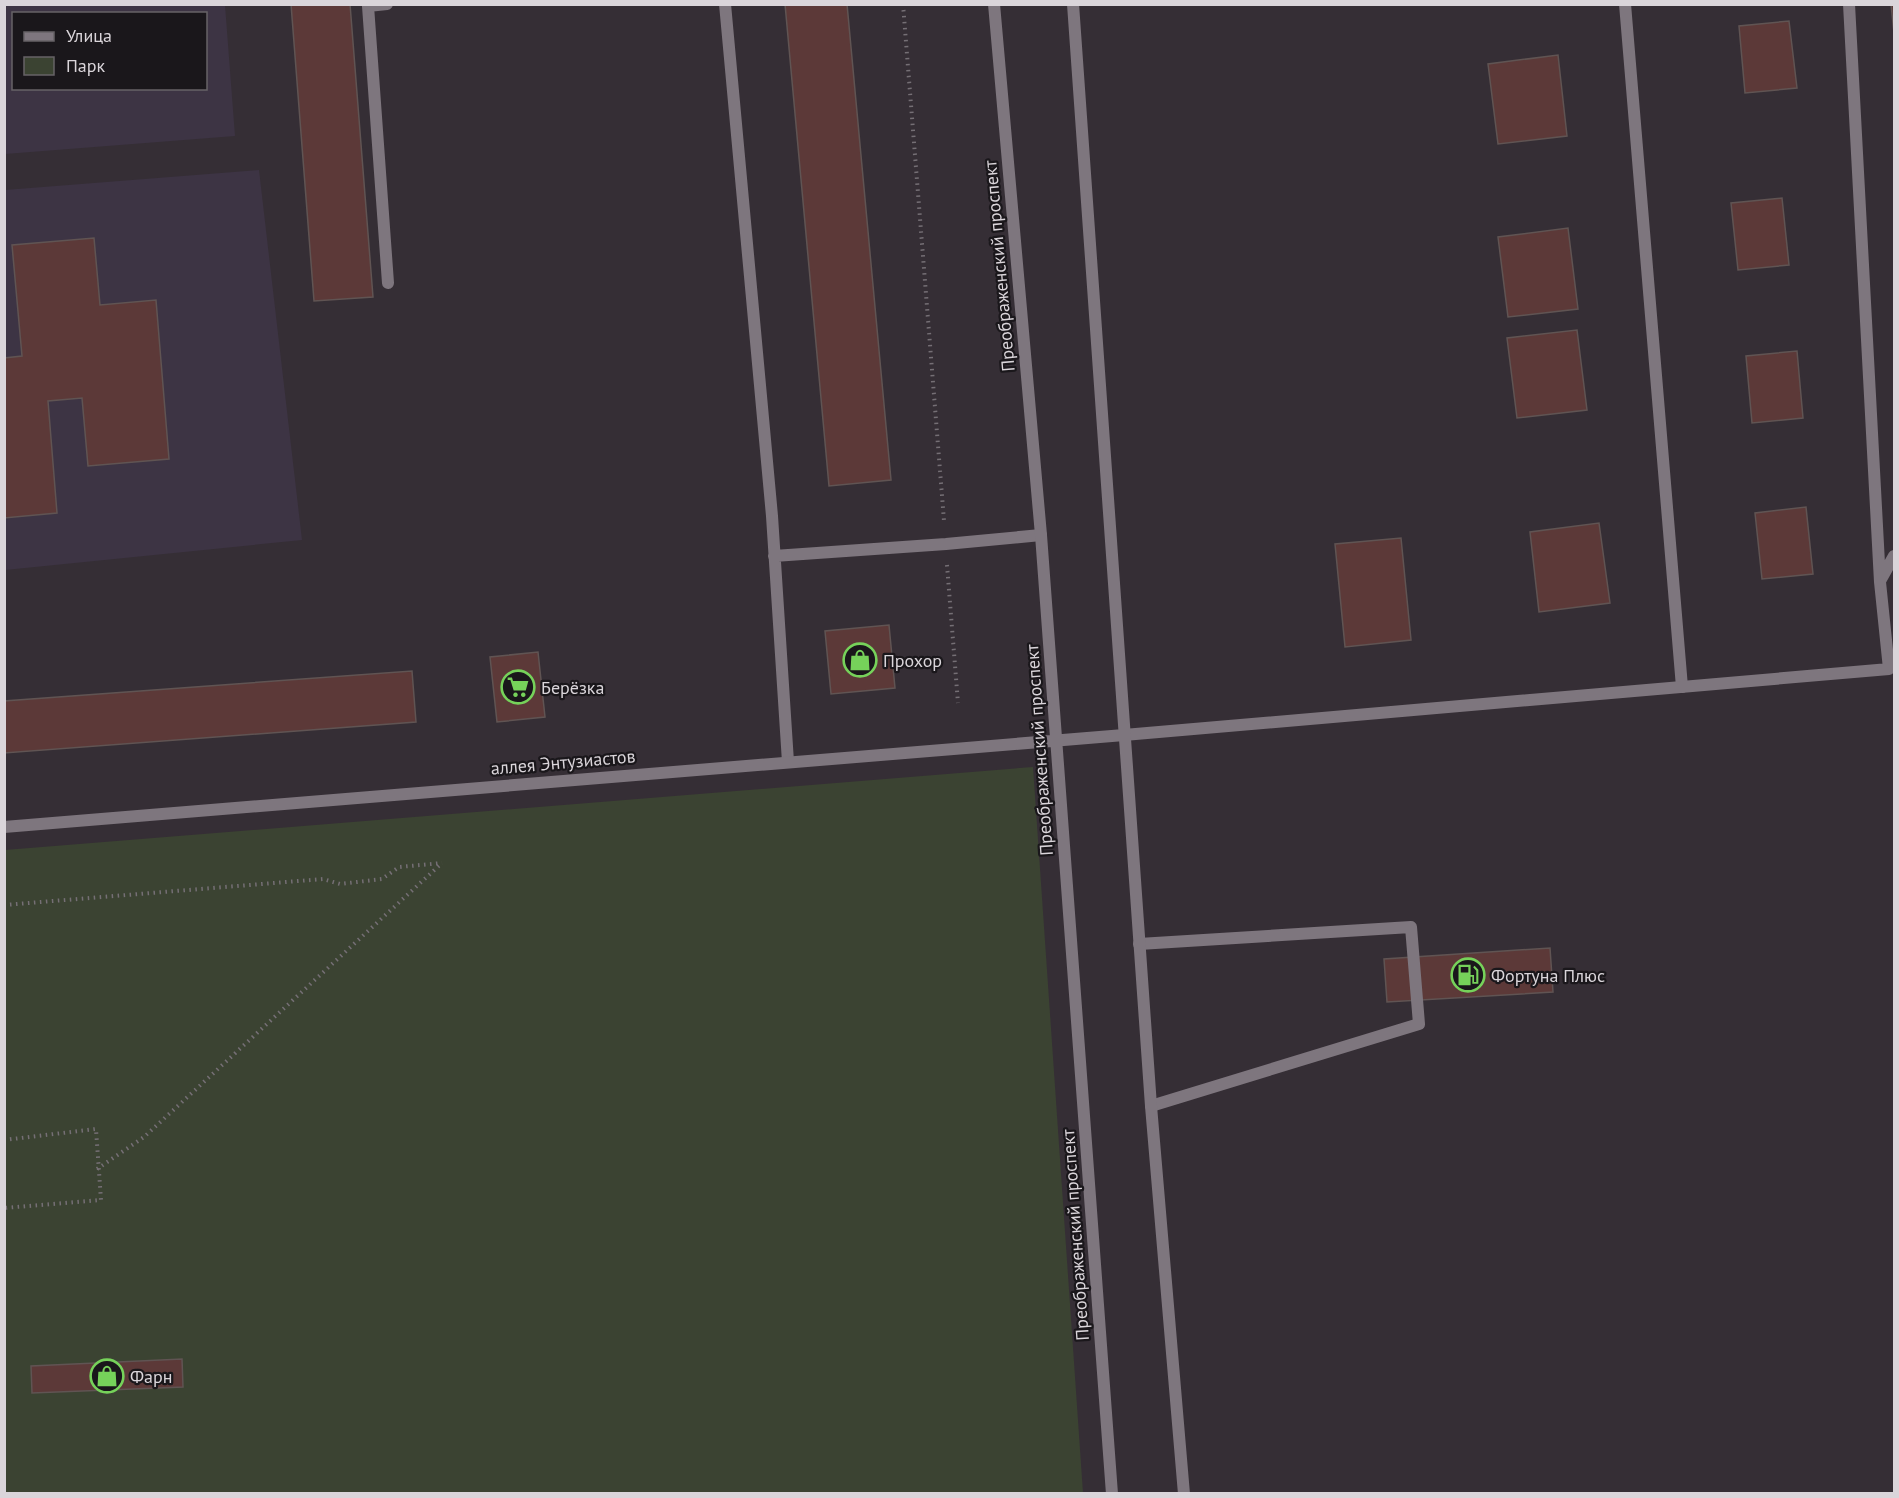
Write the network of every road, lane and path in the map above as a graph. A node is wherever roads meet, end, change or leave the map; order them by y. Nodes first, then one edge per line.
1 (387, 4) edge
2 (725, 4) edge
3 (903, 4) edge
4 (994, 4) edge
5 (1073, 4) edge
6 (1625, 4) edge
7 (1849, 4) edge
8 (388, 283) dead end
9 (1041, 535) junction
10 (946, 544) junction
11 (774, 556) junction
12 (1894, 556) edge
13 (1880, 582) junction
14 (1682, 687) junction
15 (958, 703) dead end
16 (1124, 735) junction
17 (1057, 740) junction
18 (788, 762) junction
19 (4, 827) edge
20 (4, 905) edge
21 (1139, 944) junction
22 (1151, 1106) junction
23 (4, 1140) edge
24 (97, 1169) junction
25 (4, 1208) edge
26 (1112, 1494) edge
27 (1184, 1494) edge

1 - 8 street
2 - 11 street
3 - 10 path
4 - 9 street, Преображенский проспект
5 - 16 street
6 - 14 street
7 - 13 street
9 - 10 street
9 - 17 street, Преображенский проспект
10 - 11 street
10 - 15 path
11 - 18 street
12 - 13 street
13 - 14 street, аллея Энтузиастов
14 - 16 street, аллея Энтузиастов
16 - 17 street, аллея Энтузиастов
16 - 21 street
17 - 18 street, аллея Энтузиастов
17 - 26 street, Преображенский проспект
18 - 19 street, аллея Энтузиастов
20 - 24 path
21 - 22 street
21 - 22 street
22 - 27 street
23 - 24 path
24 - 25 path

